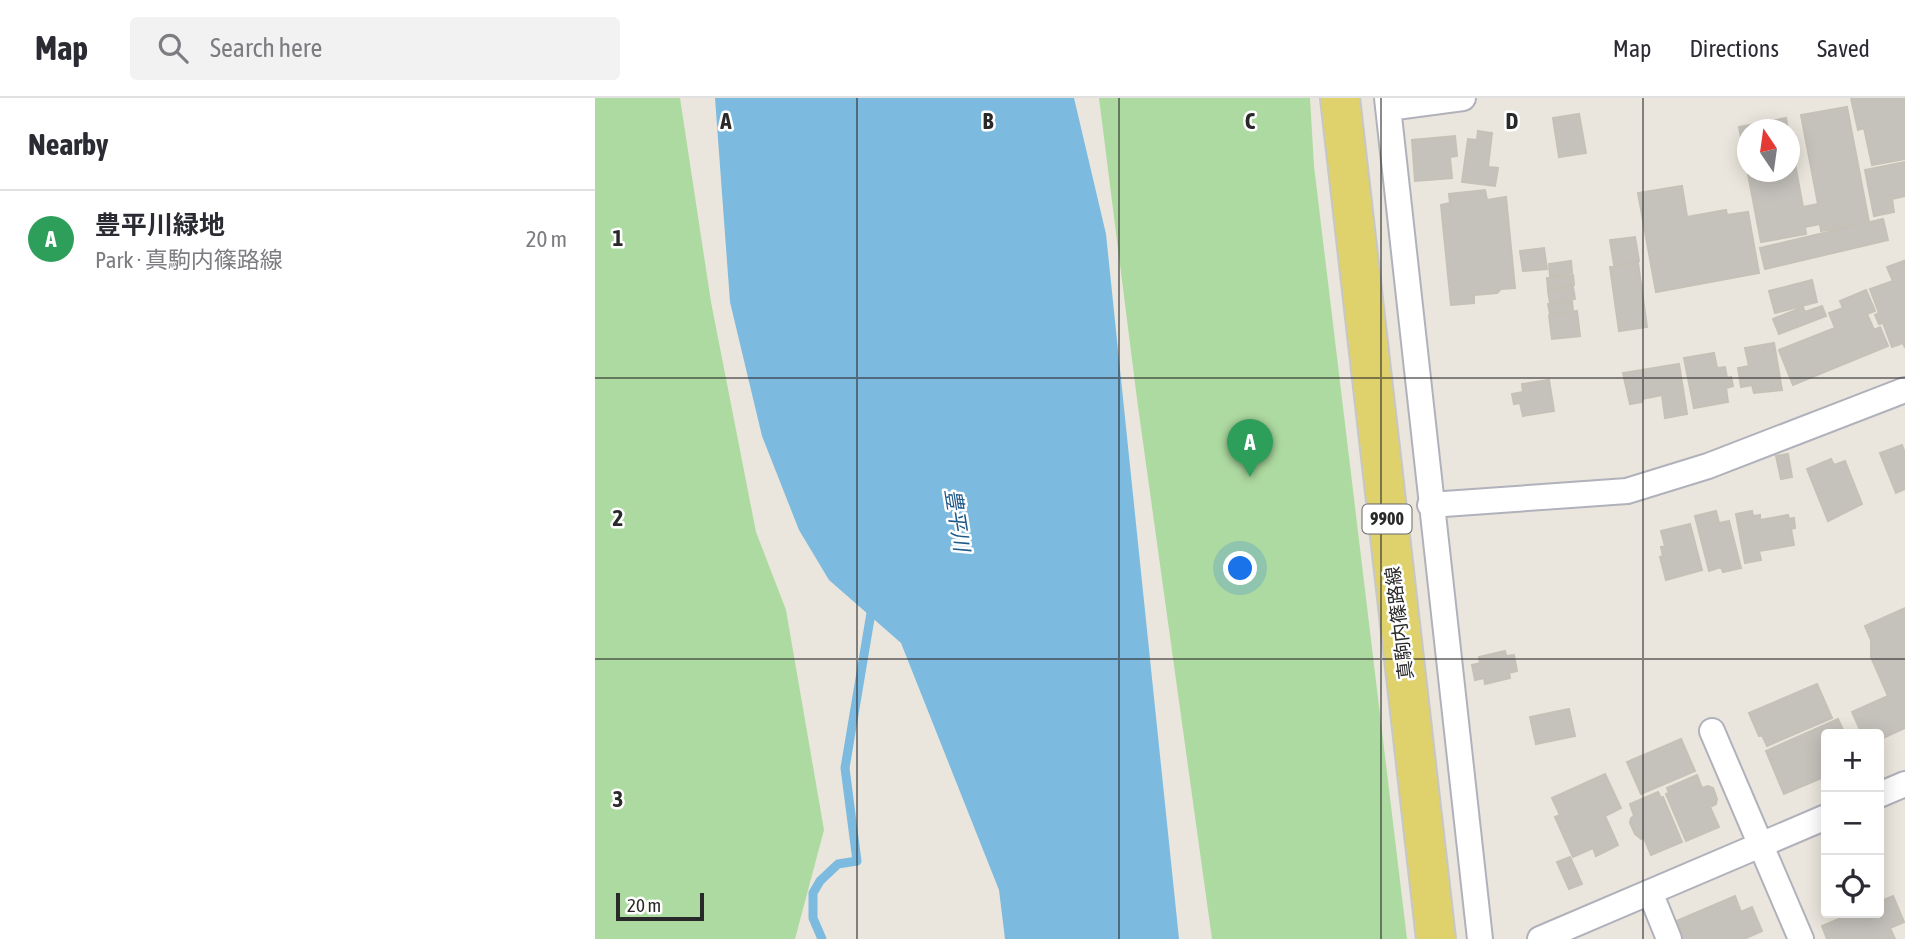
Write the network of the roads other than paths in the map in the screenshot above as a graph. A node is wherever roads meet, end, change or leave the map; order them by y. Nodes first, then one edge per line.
1 (1340, 98) edge
2 (1463, 98) edge
3 (1388, 103) edge
4 (1905, 390) edge
5 (1430, 505) junction
6 (1712, 731) dead end
7 (1905, 784) edge
8 (1884, 793) edge
9 (1821, 819) edge
10 (1761, 844) junction
11 (1650, 892) junction
12 (1436, 939) edge
13 (1479, 939) edge
14 (1540, 939) edge
15 (1669, 939) edge
16 (1801, 939) edge

1 - 12 main road, 真駒内篠路線 / 9900
2 - 3 street
3 - 5 street
4 - 5 street
5 - 13 street
6 - 10 street
7 - 8 street
9 - 10 street
10 - 11 street
10 - 16 street
11 - 14 street
11 - 15 street

